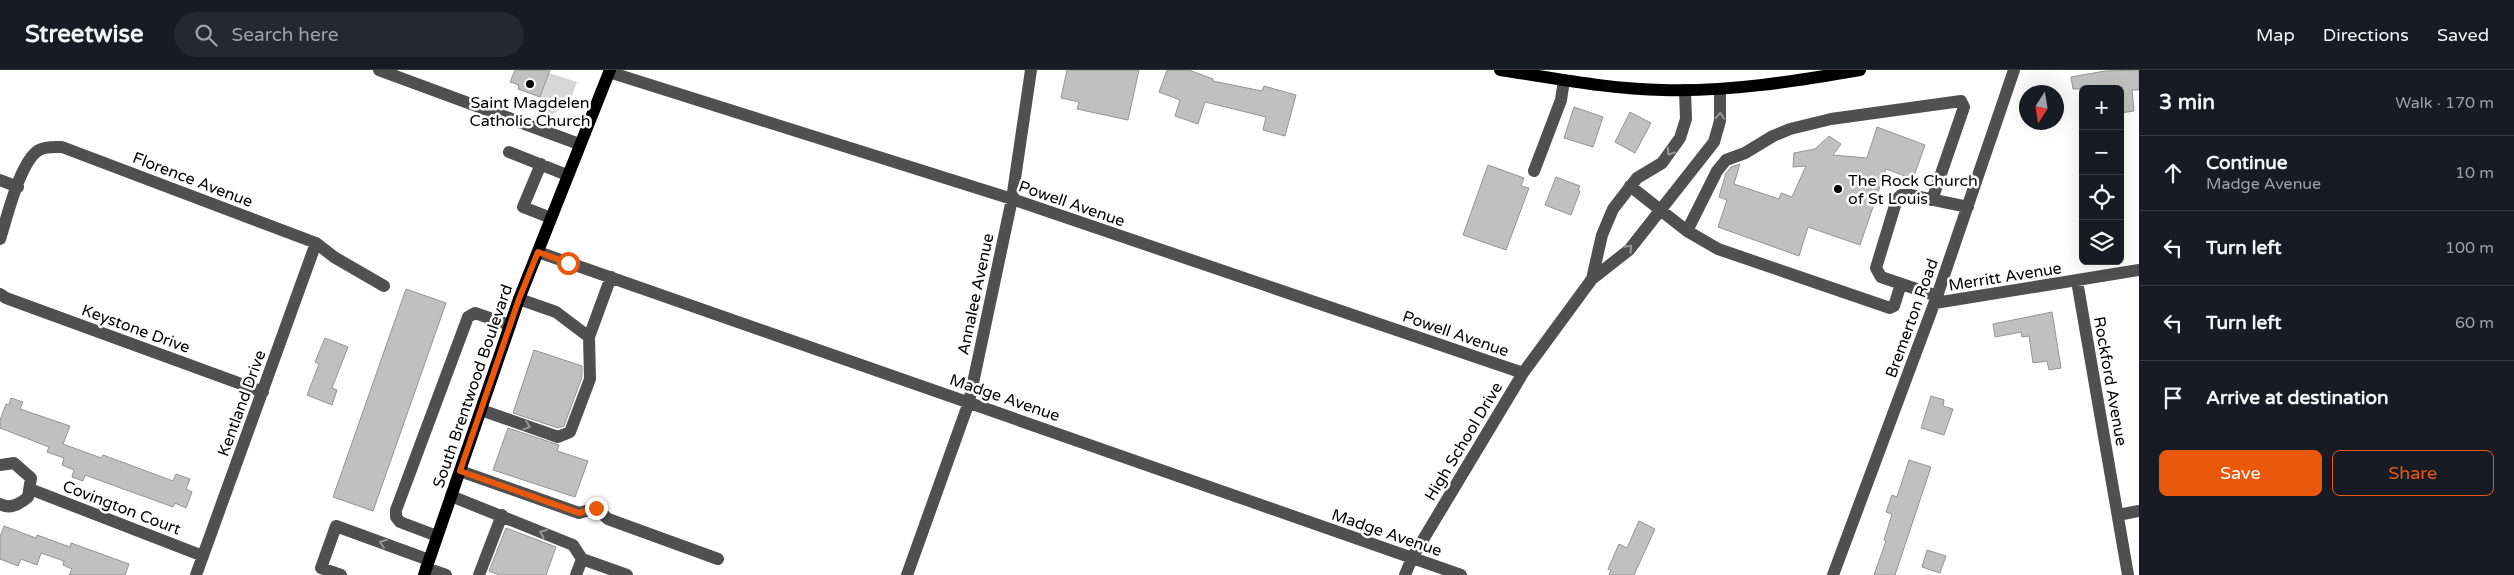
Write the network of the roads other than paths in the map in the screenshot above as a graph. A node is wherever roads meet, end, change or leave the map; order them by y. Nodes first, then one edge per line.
1 (379, 70) edge
2 (1031, 70) edge
3 (1500, 70) edge
4 (1860, 70) edge
5 (2014, 70) edge
6 (609, 71) edge
7 (400, 74) edge
8 (1564, 80) junction
9 (1720, 89) junction
10 (1685, 90) junction
11 (579, 144) junction
12 (509, 152) dead end
13 (541, 164) junction
14 (1534, 171) dead end
15 (567, 175) junction
16 (0, 180) edge
17 (1630, 186) junction
18 (18, 187) junction
19 (1012, 199) junction
20 (1932, 200) junction
21 (1968, 207) junction
22 (1660, 208) junction
23 (551, 218) junction
24 (1687, 231) junction
25 (0, 238) edge
26 (316, 243) junction
27 (538, 252) junction
28 (2139, 270) edge
29 (610, 277) junction
30 (1592, 279) junction
31 (2077, 281) junction
32 (1901, 284) junction
33 (384, 286) dead end
34 (0, 294) edge
35 (519, 299) junction
36 (1936, 300) junction
37 (510, 325) junction
38 (590, 337) junction
39 (1523, 373) junction
40 (263, 392) junction
41 (969, 402) junction
42 (481, 410) junction
43 (0, 465) edge
44 (460, 471) junction
45 (30, 489) junction
46 (451, 496) junction
47 (0, 504) edge
48 (2139, 511) edge
49 (2118, 514) junction
50 (502, 515) junction
51 (437, 536) junction
52 (202, 556) junction
53 (1412, 558) junction
54 (582, 559) junction
55 (718, 559) dead end
56 (426, 568) edge
57 (196, 575) edge
58 (341, 575) edge
59 (446, 575) edge
60 (479, 575) edge
61 (576, 575) edge
62 (627, 575) edge
63 (907, 575) edge
64 (1405, 575) edge
65 (1461, 575) edge
66 (1833, 575) edge
67 (2128, 575) edge

1 - 7 street
2 - 19 street, Annalee Avenue
3 - 8 main road
4 - 9 main road
5 - 21 street, Bremerton Road
6 - 11 main road, South Brentwood Boulevard
6 - 19 street, Powell Avenue
7 - 11 street
8 - 10 main road
8 - 14 street
9 - 10 main road
22 -> 9 street, High School Drive
10 -> 17 street, High School Drive
11 - 15 main road, South Brentwood Boulevard
12 - 13 street
13 - 15 street
13 - 23 street
15 - 23 main road, South Brentwood Boulevard
16 - 18 street
17 - 22 street
17 - 30 street, High School Drive
18 - 25 street
18 - 26 street, Florence Avenue
19 - 39 street, Powell Avenue
19 - 41 street, Annalee Avenue
20 - 21 street
20 - 24 street
20 - 32 street
21 - 36 street, Bremerton Road
22 - 24 street
30 -> 22 street, High School Drive
23 - 27 main road, South Brentwood Boulevard
24 - 32 street
26 - 33 street, Florence Avenue
26 - 40 street, Kentland Drive
27 - 29 street, Madge Avenue
27 - 35 main road, South Brentwood Boulevard
28 - 31 street, Merritt Avenue
29 - 38 street
29 - 41 street, Madge Avenue
30 - 39 street, High School Drive
31 - 36 street, Merritt Avenue
31 - 49 street, Rockford Avenue
32 - 36 street
34 - 40 street, Keystone Drive
35 - 37 main road, South Brentwood Boulevard
35 - 38 street
36 - 66 street, Bremerton Road
37 - 42 main road, South Brentwood Boulevard
37 - 51 street
42 -> 38 street
39 - 53 street, High School Drive
40 - 52 street, Kentland Drive
41 - 53 street, Madge Avenue
41 - 63 street, Annalee Avenue
42 - 44 main road, South Brentwood Boulevard
43 - 45 street
44 - 46 main road, South Brentwood Boulevard
44 - 55 street
45 - 47 street
45 - 52 street, Covington Court
46 - 50 street
46 - 51 main road, South Brentwood Boulevard
48 - 49 street
49 - 67 street, Rockford Avenue
54 -> 50 street
50 - 60 street
51 - 56 main road, South Brentwood Boulevard
52 - 57 street, Kentland Drive
53 - 64 street, High School Drive
53 - 65 street, Madge Avenue
54 - 61 street
54 - 62 street
56 -> 58 street
56 - 59 street

